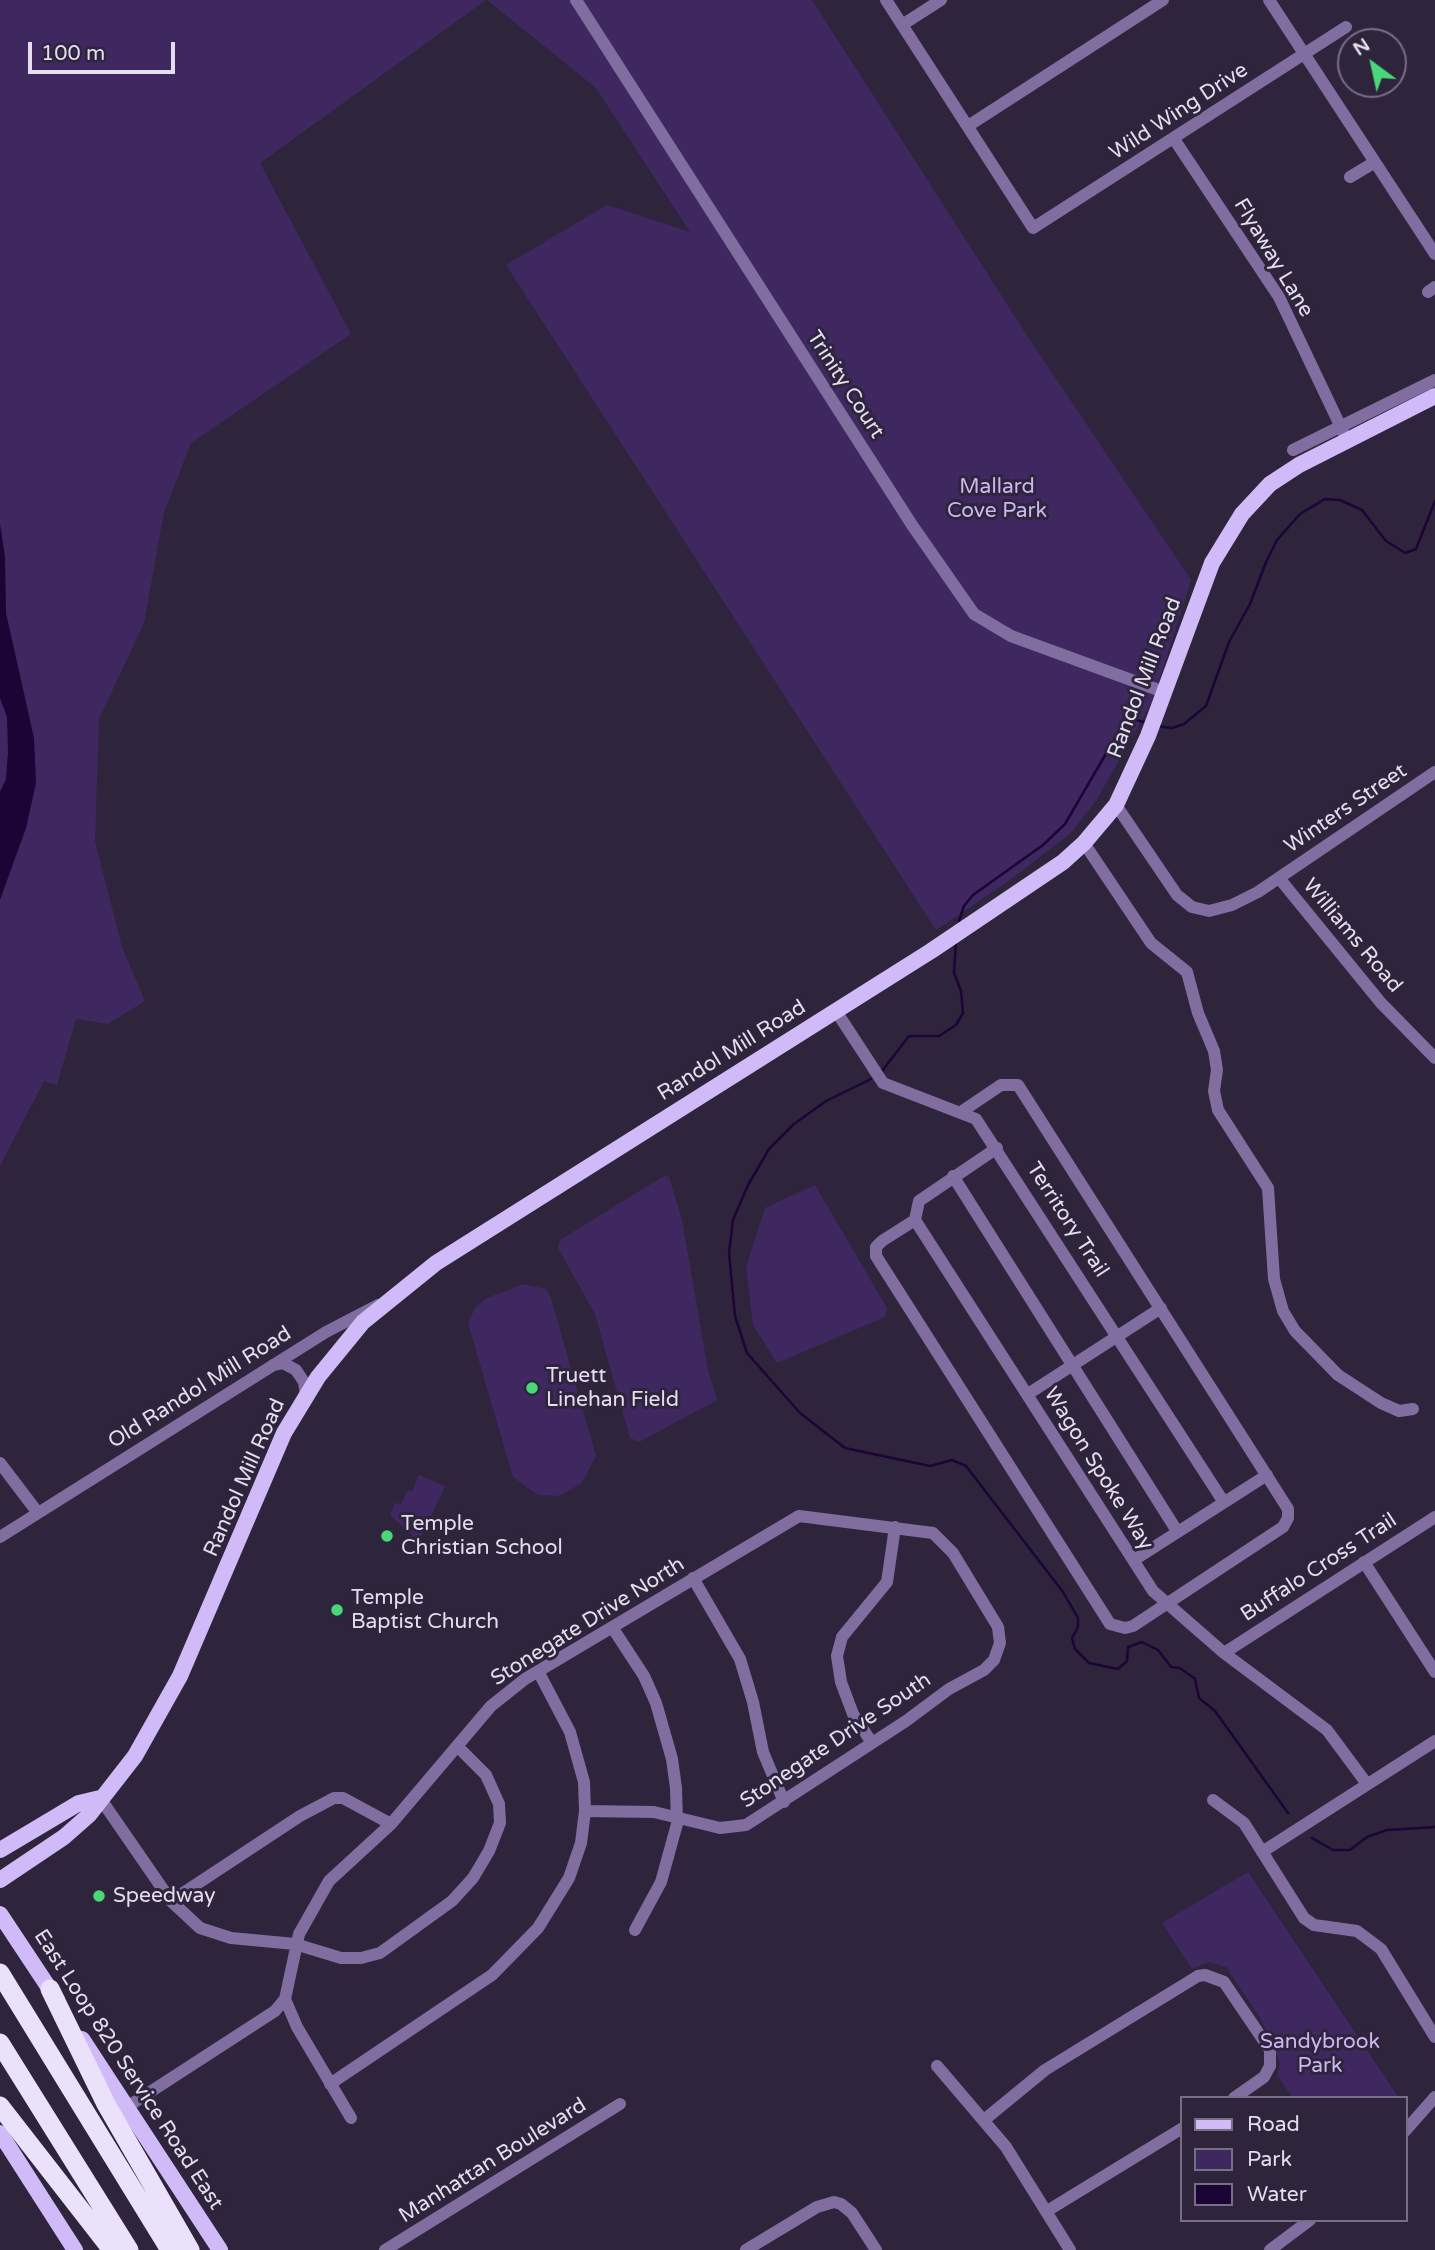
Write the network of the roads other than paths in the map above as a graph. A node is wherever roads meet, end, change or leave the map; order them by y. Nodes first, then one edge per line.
1 (576, 0) edge
2 (886, 0) edge
3 (941, 0) edge
4 (1163, 0) edge
5 (1269, 0) edge
6 (902, 25) junction
7 (1346, 27) dead end
8 (1304, 54) junction
9 (968, 126) junction
10 (1174, 139) junction
11 (1374, 162) junction
12 (1350, 177) dead end
13 (1435, 254) edge
14 (1435, 380) edge
15 (1435, 396) edge
16 (1344, 434) junction
17 (1293, 450) dead end
18 (1164, 692) junction
19 (1435, 772) edge
20 (1116, 805) junction
21 (1084, 843) junction
22 (1279, 878) junction
23 (836, 1010) junction
24 (1435, 1058) edge
25 (961, 1112) junction
26 (997, 1147) junction
27 (953, 1176) junction
28 (915, 1220) junction
29 (385, 1302) junction
30 (1161, 1308) junction
31 (1118, 1335) junction
32 (273, 1365) junction
33 (1071, 1366) junction
34 (1028, 1394) junction
35 (306, 1395) junction
36 (1413, 1409) dead end
37 (0, 1463) edge
38 (1267, 1475) junction
39 (1223, 1501) junction
40 (38, 1513) junction
41 (1435, 1517) edge
42 (895, 1527) junction
43 (1177, 1531) junction
44 (0, 1537) edge
45 (1133, 1560) junction
46 (1364, 1562) junction
47 (693, 1578) junction
48 (1167, 1603) junction
49 (612, 1627) junction
50 (1000, 1637) joint
51 (1224, 1653) junction
52 (538, 1671) junction
53 (1435, 1672) edge
54 (1435, 1741) edge
55 (872, 1743) junction
56 (457, 1746) junction
57 (1367, 1784) junction
58 (100, 1798) junction
59 (1213, 1800) dead end
60 (784, 1802) junction
61 (585, 1811) junction
62 (677, 1817) junction
63 (391, 1824) junction
64 (0, 1850) edge
65 (1262, 1852) junction
66 (0, 1880) edge
67 (171, 1902) junction
68 (0, 1914) edge
69 (635, 1930) dead end
70 (295, 1944) junction
71 (0, 1973) edge
72 (50, 1989) junction
73 (285, 1999) junction
74 (1435, 2037) edge
75 (0, 2043) edge
76 (937, 2066) dead end
77 (330, 2084) junction
78 (1237, 2096) edge
79 (1435, 2097) edge
80 (620, 2104) dead end
81 (0, 2106) edge
82 (127, 2107) junction
83 (351, 2118) dead end
84 (984, 2120) junction
85 (1408, 2128) edge
86 (1180, 2130) edge
87 (0, 2133) edge
88 (1047, 2211) junction
89 (1307, 2222) edge
90 (873, 2246) edge
91 (75, 2250) edge
92 (113, 2250) edge
93 (129, 2250) edge
94 (170, 2250) edge
95 (190, 2250) edge
96 (220, 2250) edge
97 (386, 2250) edge
98 (746, 2250) edge
99 (1070, 2250) edge
100 (1270, 2250) edge

1 - 18 street, Trinity Court
2 - 6 street
3 - 6 street
4 - 9 street
5 - 8 street
6 - 9 street
7 - 8 street, Wild Wing Drive
8 - 10 street, Wild Wing Drive
8 - 11 street
9 - 10 street, Wild Wing Drive
10 - 16 street, Flyaway Lane
11 - 12 street
11 - 13 street
14 - 16 street, Randol Mill Road
15 - 16 main road, Randol Mill Road
16 - 17 street, Randol Mill Road
16 - 18 main road, Randol Mill Road
18 - 20 main road, Randol Mill Road
19 - 22 street, Winters Street
20 - 21 main road, Randol Mill Road
20 - 22 street, Williams Road
21 - 23 main road, Randol Mill Road
21 - 36 street
22 - 24 street, Williams Road
23 - 25 street, Territory Trail
23 - 29 main road, Randol Mill Road
25 - 26 street, Territory Trail
25 - 30 street
26 - 27 street
26 - 31 street, Territory Trail
27 - 28 street
27 - 33 street
28 - 34 street, Wagon Spoke Way
28 - 48 street
29 - 32 street, Old Randol Mill Road
29 - 35 main road, Randol Mill Road
30 - 31 street
30 - 38 street
31 - 33 street
31 - 39 street, Territory Trail
32 - 35 street
32 - 40 street, Old Randol Mill Road
33 - 34 street
33 - 43 street
34 - 45 street, Wagon Spoke Way
35 - 58 main road, Randol Mill Road
37 - 40 street
38 - 39 street
38 - 48 street
39 - 43 street
40 - 44 street, Old Randol Mill Road
41 - 46 street, Buffalo Cross Trail
42 - 47 street, Stonegate Drive North
42 - 50 street, Stonegate Drive North
42 - 55 street
43 - 45 street
45 - 48 street, Wagon Spoke Way
46 - 51 street, Buffalo Cross Trail
46 - 53 street
47 - 49 street, Stonegate Drive North
47 - 60 street
48 - 51 street, Wagon Spoke Way
49 - 52 street, Stonegate Drive North
49 - 62 street
50 - 55 street, Stonegate Drive South
51 - 57 street, Wagon Spoke Way
52 - 56 street, Stonegate Drive North
52 - 61 street
54 - 57 street
55 - 60 street, Stonegate Drive South
56 - 63 street, Stonegate Drive North
56 - 70 street
57 - 65 street
58 - 64 main road
58 - 66 main road, Randol Mill Road
58 - 67 street
59 - 65 street
60 - 62 street, Stonegate Drive South
61 - 62 street, Stonegate Drive South
61 - 77 street
62 - 69 street
63 - 67 street
63 - 70 street, Stonegate Drive North
65 - 74 street
67 - 70 street
68 - 72 main road, East Loop 820 Service Road East
70 - 73 street, Stonegate Drive North
71 - 94 highway
72 - 82 main road, East Loop 820 Service Road East
72 - 95 highway
73 - 77 street
73 - 82 street
75 - 93 highway
76 - 84 street
77 - 83 street
78 - 84 street
79 - 85 street
80 - 97 street, Manhattan Boulevard
81 - 92 highway
82 - 96 main road, East Loop 820 Service Road East
84 - 88 street
86 - 88 street
87 - 91 main road
88 - 99 street
89 - 100 street
90 - 98 street

